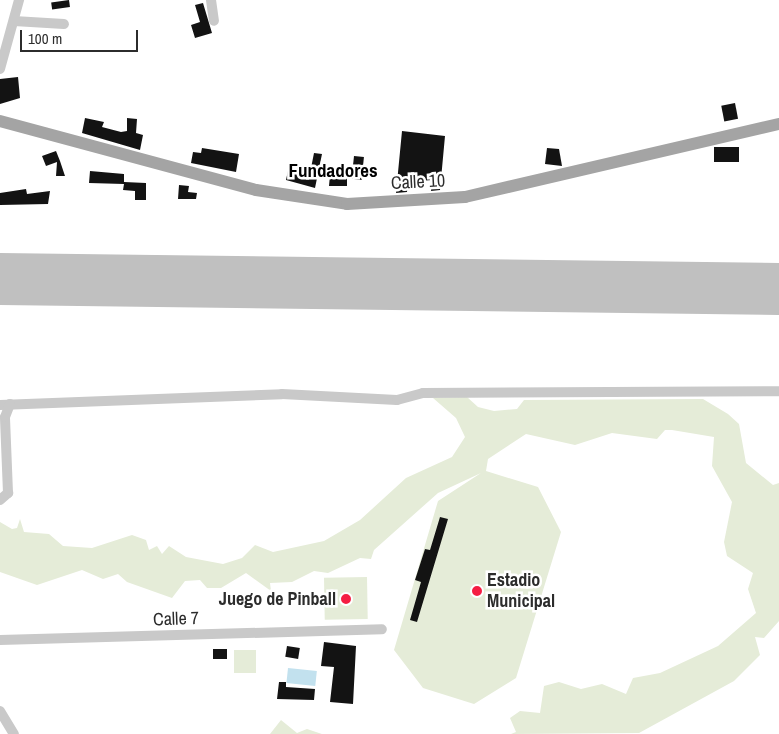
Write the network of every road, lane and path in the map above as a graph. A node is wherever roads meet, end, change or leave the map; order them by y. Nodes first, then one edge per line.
1 (19, 0) edge
2 (211, 0) edge
3 (14, 21) junction
4 (214, 21) dead end
5 (64, 24) dead end
6 (0, 69) edge
7 (0, 120) edge
8 (779, 124) edge
9 (779, 392) edge
10 (5, 405) edge
11 (0, 500) edge
12 (382, 629) dead end
13 (0, 640) edge
14 (0, 711) edge
15 (14, 734) edge

1 - 3 street
2 - 4 street
3 - 5 street
3 - 6 street
7 - 8 main road, Calle 10
9 - 10 street
10 - 11 street
12 - 13 street, Calle 7
14 - 15 street

